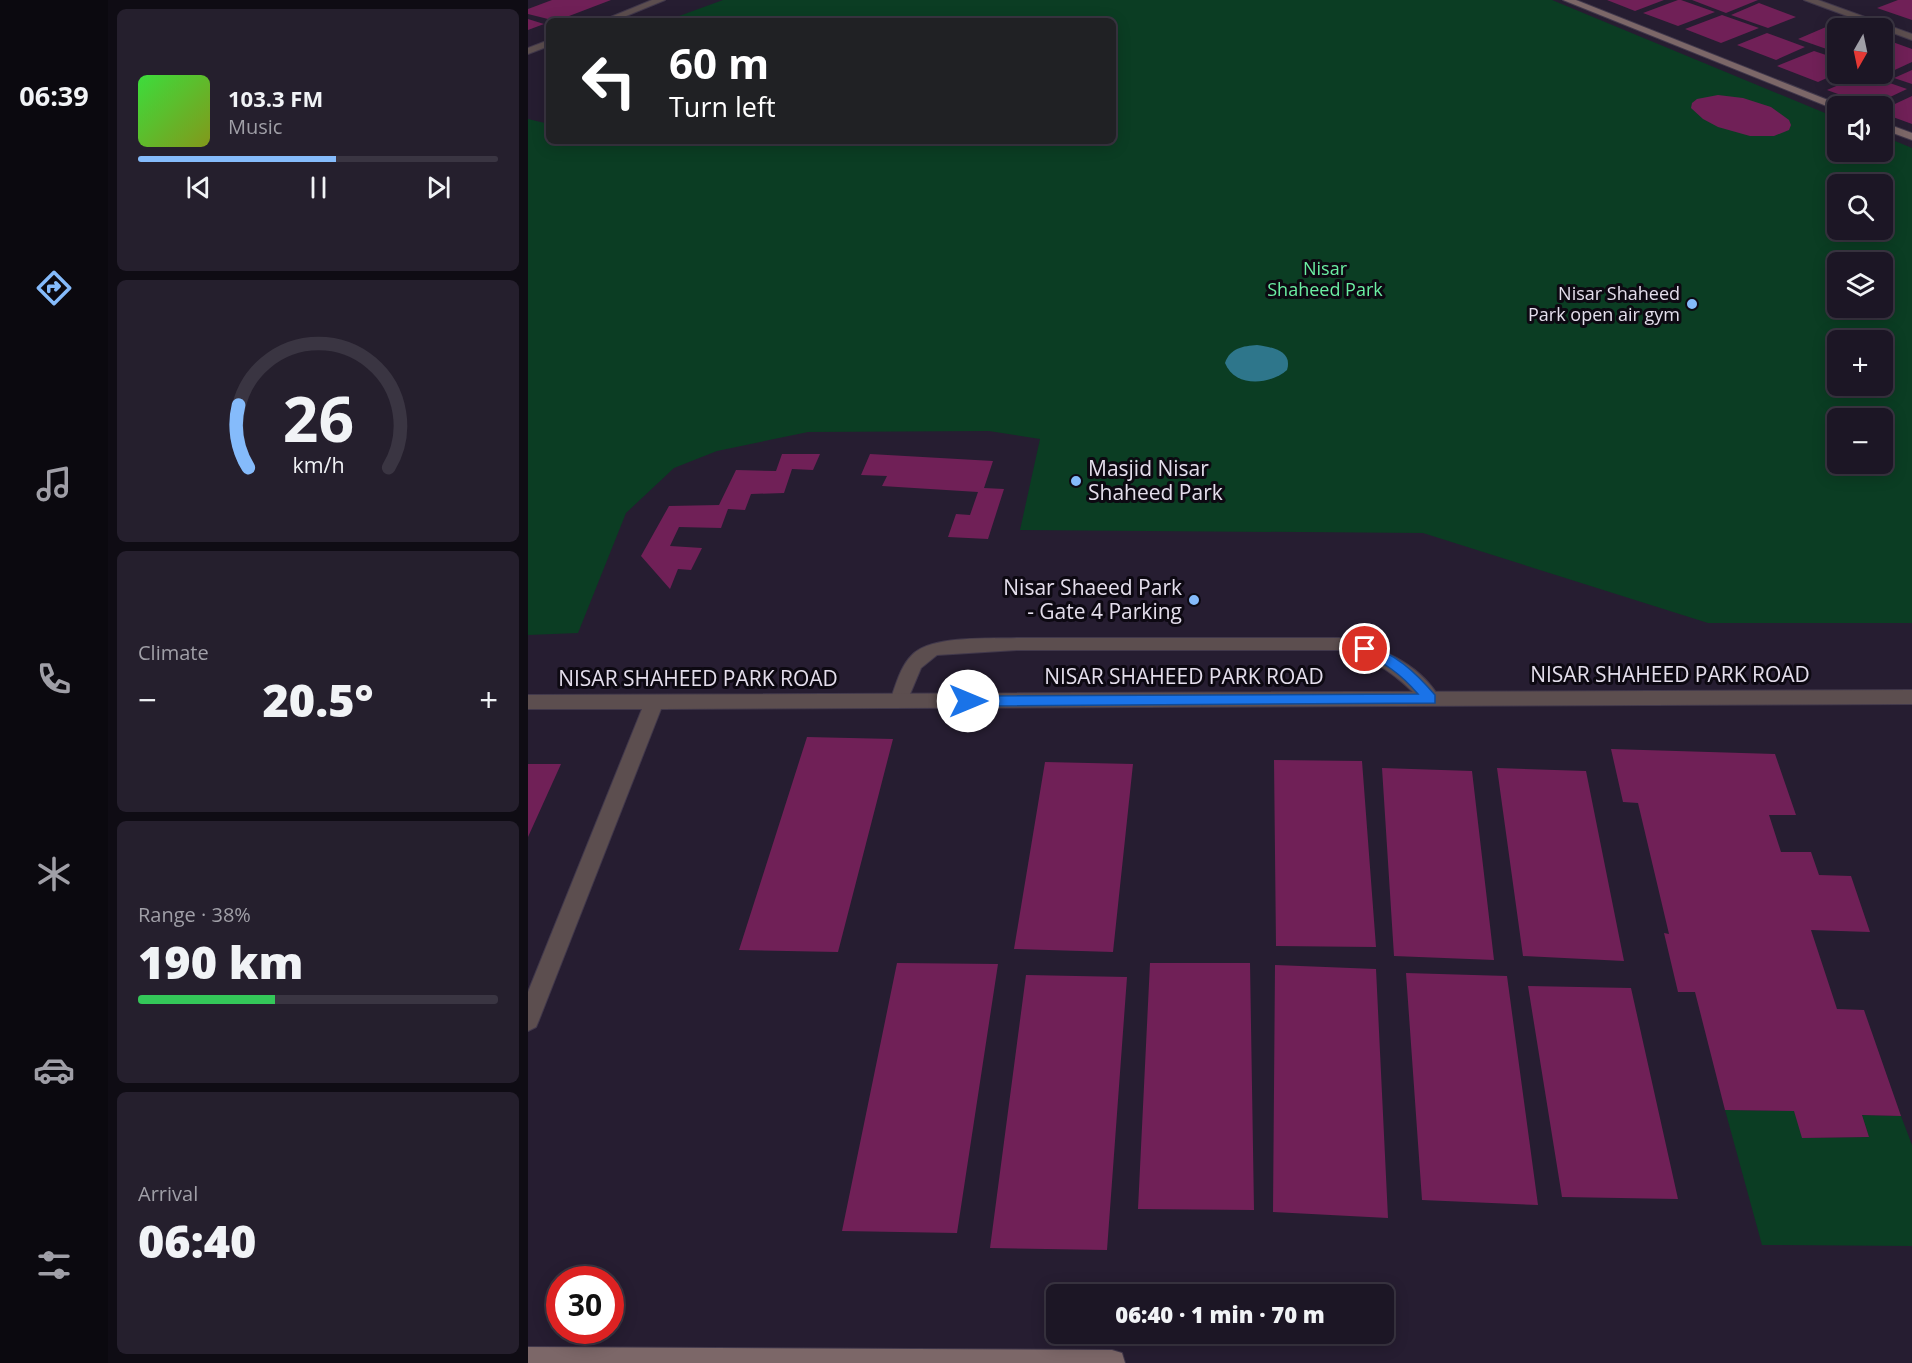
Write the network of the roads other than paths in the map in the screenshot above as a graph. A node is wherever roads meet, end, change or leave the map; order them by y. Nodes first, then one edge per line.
1 (660, 0) edge
2 (1568, 0) edge
3 (1809, 0) edge
4 (614, 18) edge
5 (1912, 37) edge
6 (546, 44) edge
7 (528, 51) edge
8 (1827, 103) edge
9 (1893, 129) edge
10 (1912, 136) edge
11 (1912, 697) edge
12 (1431, 699) junction
13 (899, 701) junction
14 (528, 702) edge
15 (654, 702) junction
16 (528, 1020) edge
17 (528, 1360) edge
18 (1112, 1363) edge

1 - 4 street
2 - 8 street
3 - 5 street
6 - 7 street
9 - 10 street
11 - 12 street, NISAR SHAHEED PARK ROAD
12 - 13 street, NISAR SHAHEED PARK ROAD
12 - 13 street
13 - 15 street, NISAR SHAHEED PARK ROAD
14 - 15 street, NISAR SHAHEED PARK ROAD
15 - 16 street
17 - 18 street

